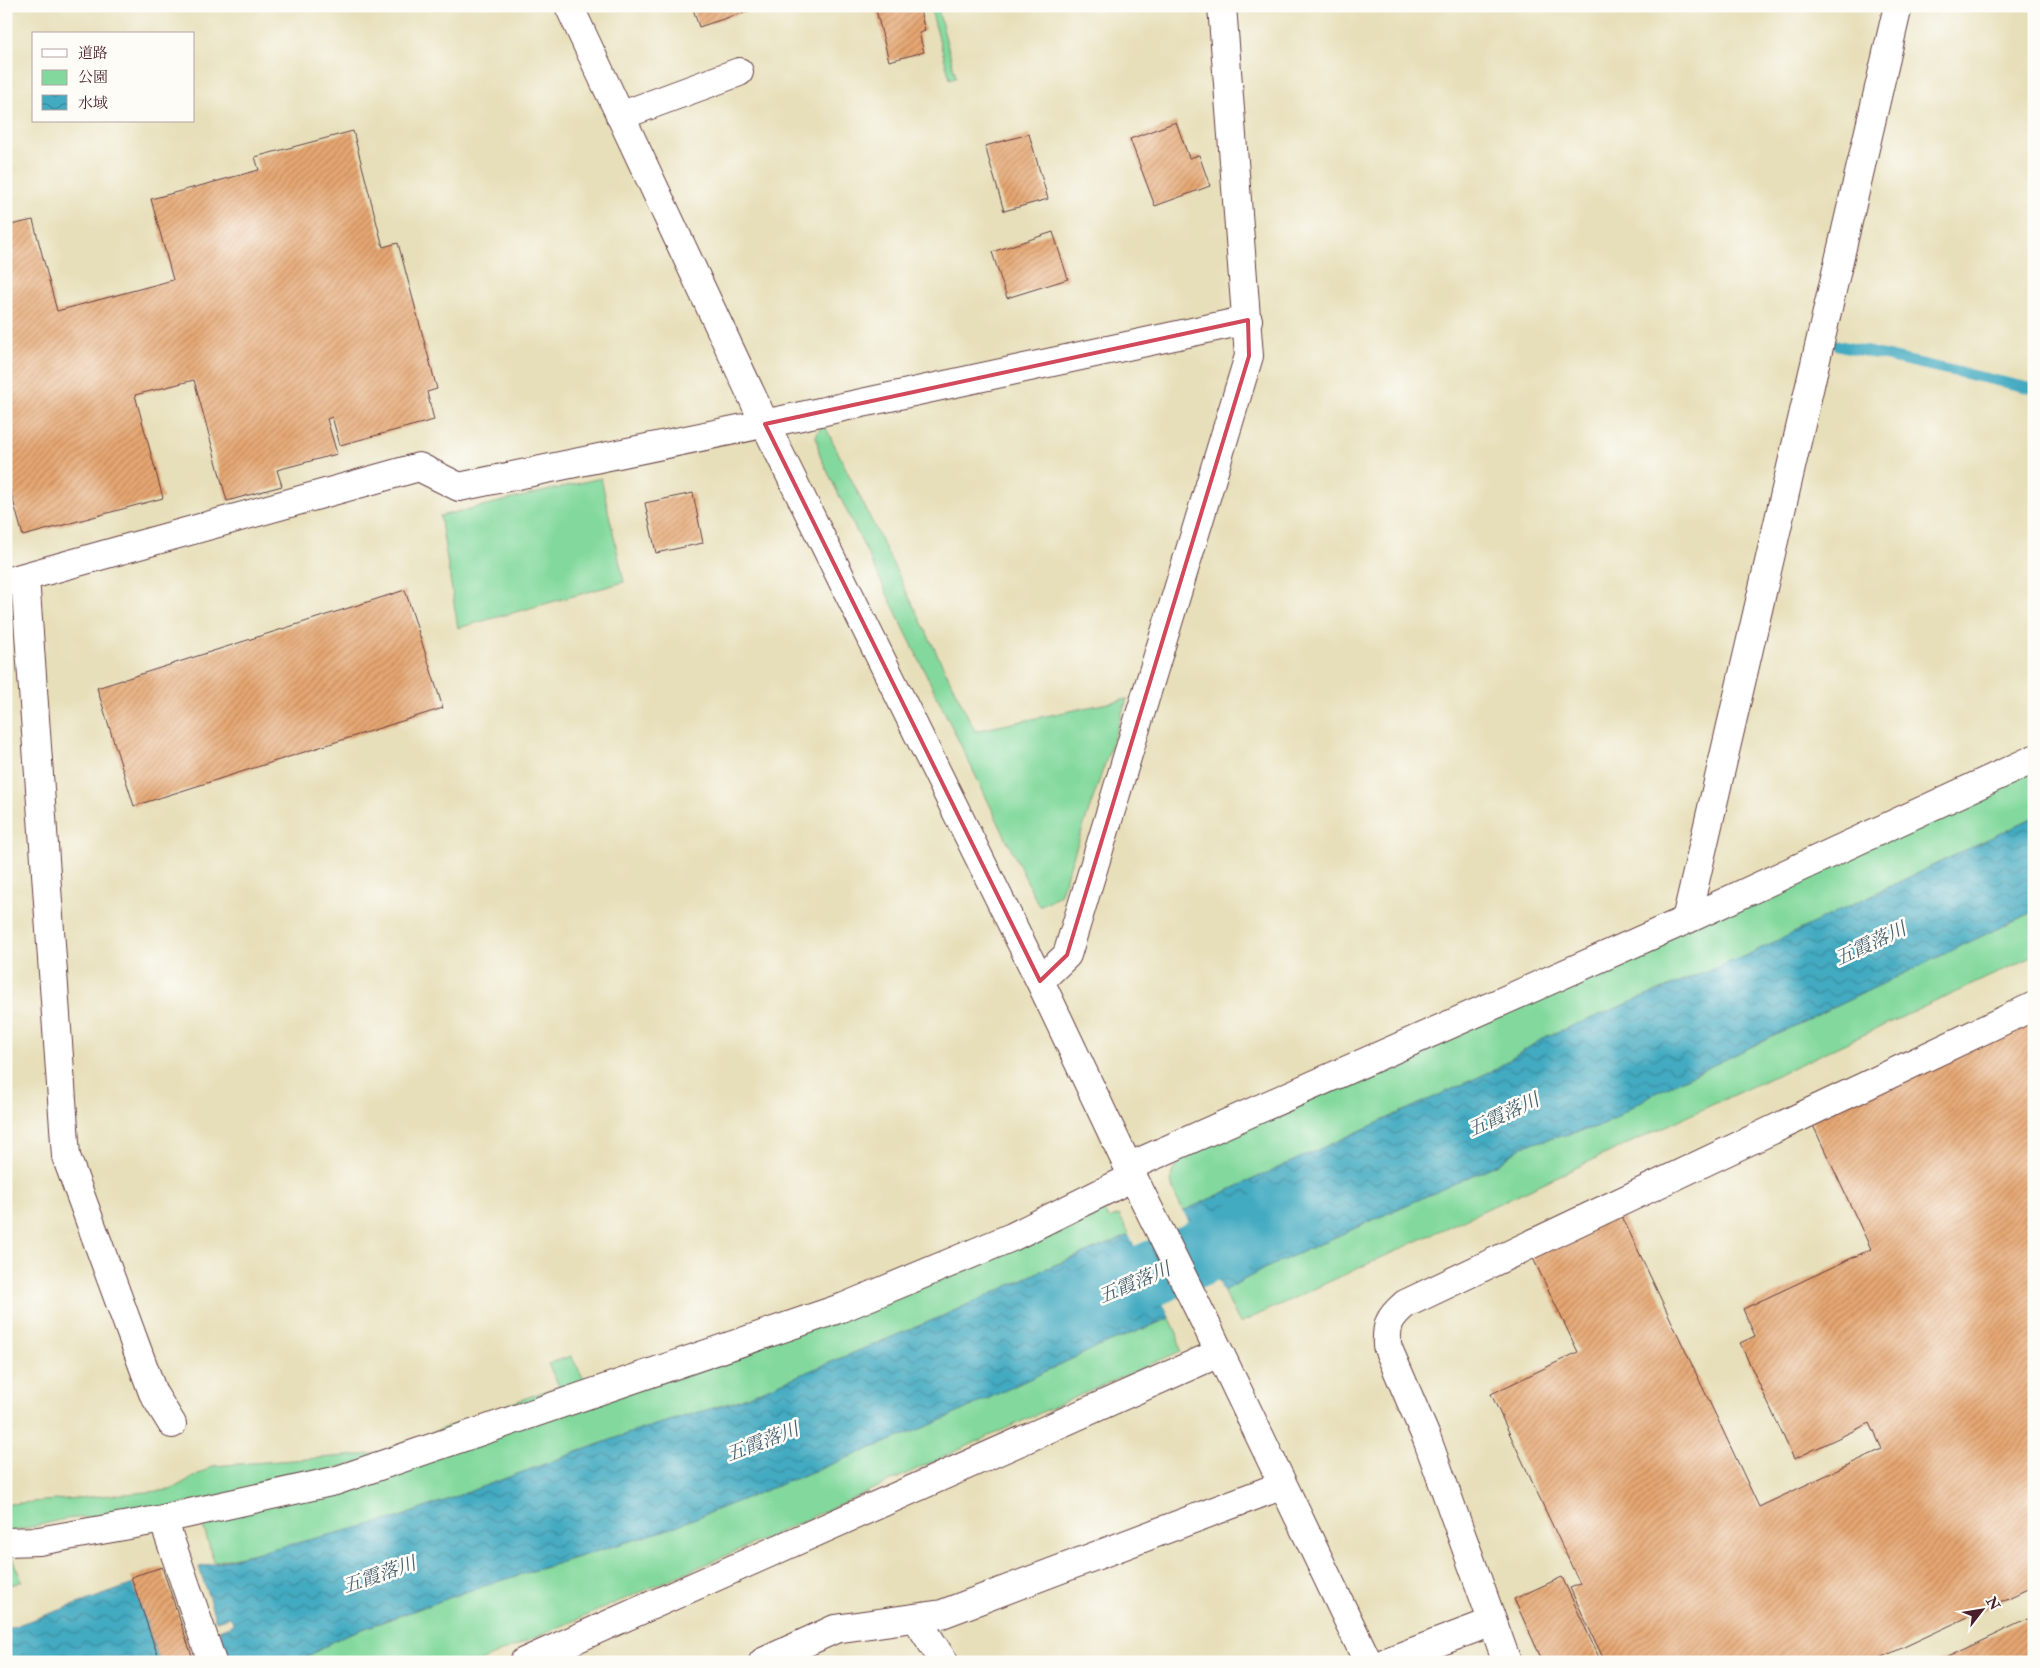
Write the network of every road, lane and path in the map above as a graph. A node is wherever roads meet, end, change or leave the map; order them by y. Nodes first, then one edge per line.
1 (569, 6) edge
2 (1222, 6) edge
3 (1898, 6) edge
4 (739, 72) dead end
5 (620, 116) junction
6 (1248, 320) junction
7 (765, 424) junction
8 (16, 579) edge
9 (2034, 759) edge
10 (1686, 920) junction
11 (1040, 981) junction
12 (2034, 1006) edge
13 (1130, 1172) junction
14 (1219, 1352) junction
15 (172, 1424) dead end
16 (1283, 1485) junction
17 (163, 1519) junction
18 (6, 1542) edge
19 (916, 1618) junction
20 (1492, 1622) junction
21 (212, 1662) edge
22 (524, 1662) edge
23 (763, 1662) edge
24 (944, 1662) edge
25 (1368, 1662) edge
26 (1386, 1662) edge
27 (1508, 1662) edge

1 - 5 street
2 - 6 street
3 - 10 street
4 - 5 street
5 - 7 street
6 - 7 street
6 - 11 street
7 - 8 street
7 - 11 street
8 - 15 street
9 - 10 street
10 - 13 street
11 - 13 street
12 - 20 street
13 - 14 street
13 - 17 street
14 - 16 street
14 - 22 street
16 - 19 street
16 - 25 street
17 - 18 street
17 - 21 street
19 - 23 street
19 - 24 street
20 - 26 street
20 - 27 street

